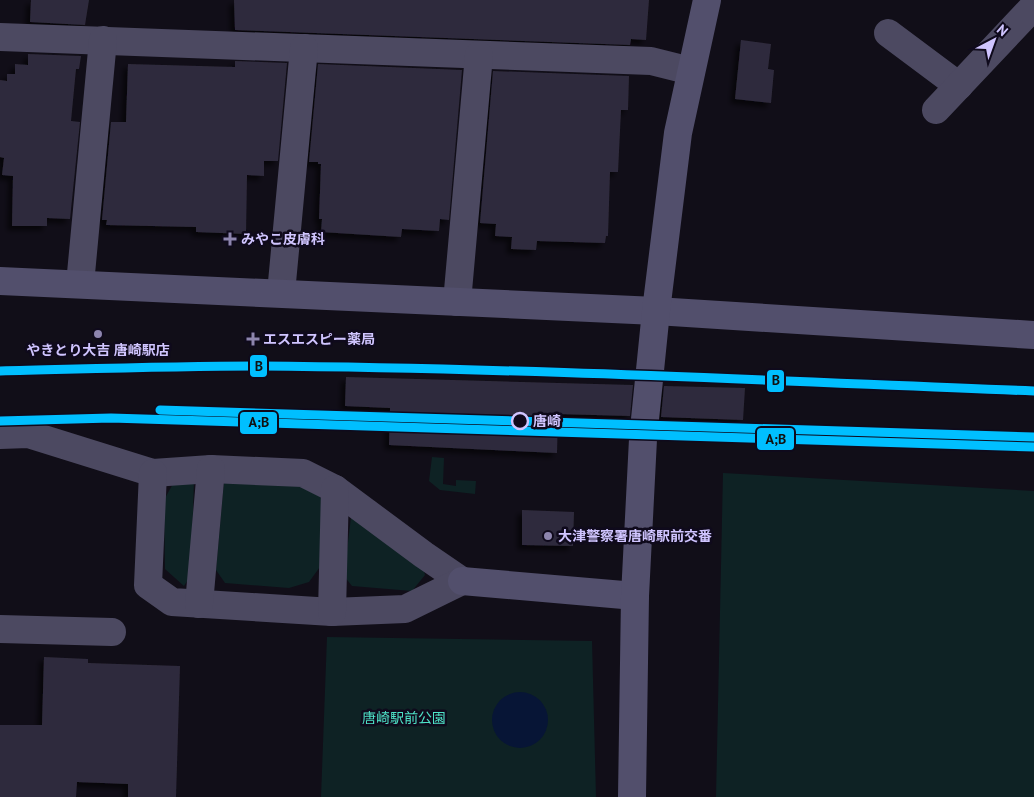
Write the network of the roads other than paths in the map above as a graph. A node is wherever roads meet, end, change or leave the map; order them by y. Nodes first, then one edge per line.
1 (706, 0) edge
2 (1034, 6) edge
3 (888, 33) dead end
4 (0, 37) edge
5 (103, 40) junction
6 (304, 48) junction
7 (478, 55) junction
8 (691, 71) junction
9 (959, 86) junction
10 (936, 110) dead end
11 (0, 281) edge
12 (80, 284) junction
13 (282, 293) junction
14 (457, 302) junction
15 (656, 311) junction
16 (1034, 334) edge
17 (0, 435) edge
18 (211, 469) junction
19 (153, 473) junction
20 (335, 489) junction
21 (462, 581) junction
22 (635, 596) junction
23 (199, 604) junction
24 (332, 612) junction
25 (0, 629) edge
26 (112, 632) dead end
27 (632, 797) edge

1 - 8 street
2 - 9 street
3 - 9 street
4 - 5 street
5 - 6 street
5 - 12 street
6 - 7 street
6 - 13 street
7 - 8 street
7 - 14 street
8 - 15 street
9 - 10 street
11 - 12 street
12 - 13 street
13 - 14 street
14 - 15 street
15 - 16 street
15 - 22 street
17 - 19 street
18 - 19 street
18 - 20 street
18 - 23 street
19 - 23 street
20 - 21 street
20 - 24 street
21 - 22 street
21 - 24 street
22 - 27 street
23 - 24 street
25 - 26 street

